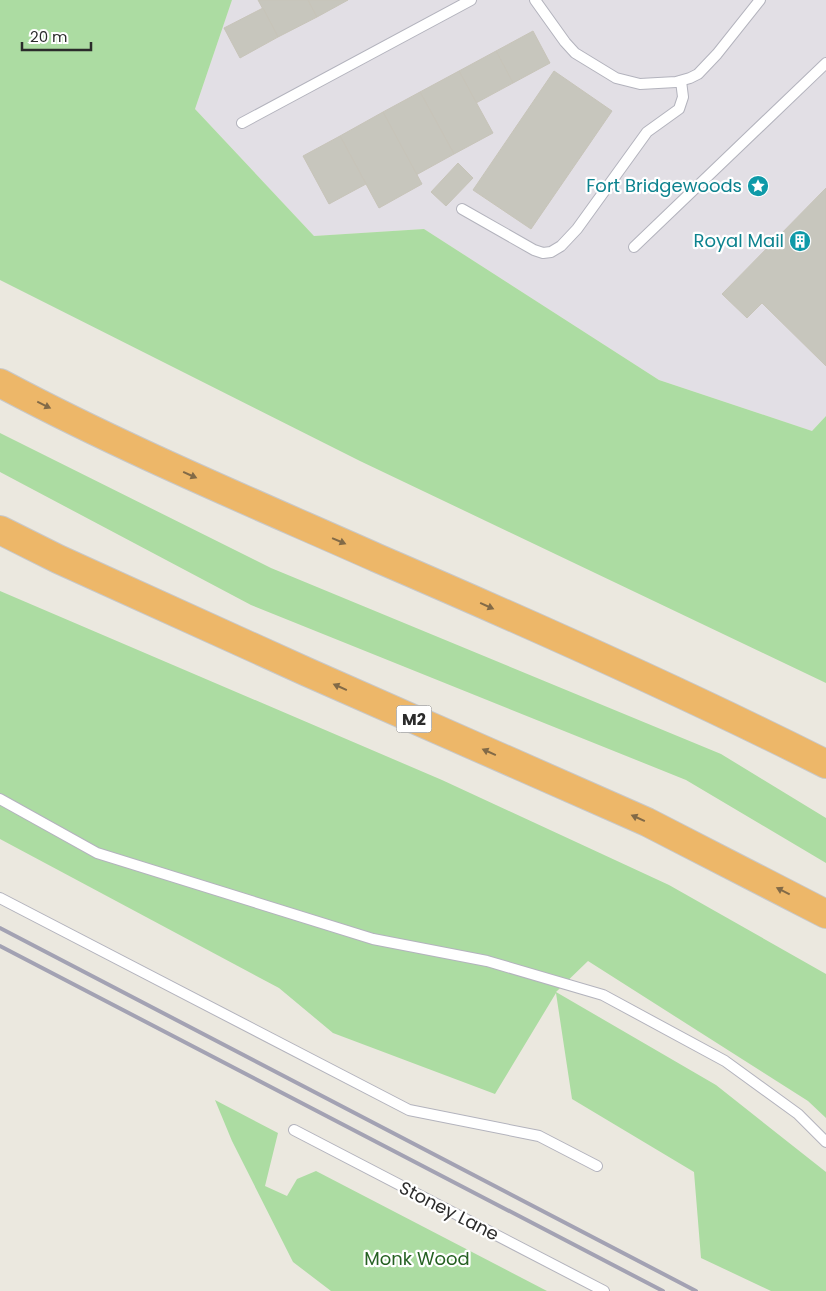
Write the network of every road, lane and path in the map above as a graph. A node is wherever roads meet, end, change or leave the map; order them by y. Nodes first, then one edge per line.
1 (470, 0) edge
2 (535, 0) edge
3 (760, 0) edge
4 (826, 63) edge
5 (681, 81) junction
6 (242, 122) dead end
7 (462, 209) dead end
8 (634, 247) dead end
9 (0, 383) edge
10 (0, 530) edge
11 (826, 764) edge
12 (0, 799) edge
13 (0, 898) edge
14 (826, 914) edge
15 (294, 1130) dead end
16 (826, 1142) edge
17 (597, 1166) dead end
18 (604, 1291) edge

1 - 6 lane
2 - 5 lane
3 - 5 lane
4 - 8 lane
5 - 7 lane
9 -> 11 highway
14 -> 10 highway, M2
12 - 16 lane
13 - 17 lane
15 - 18 lane, Stoney Lane

